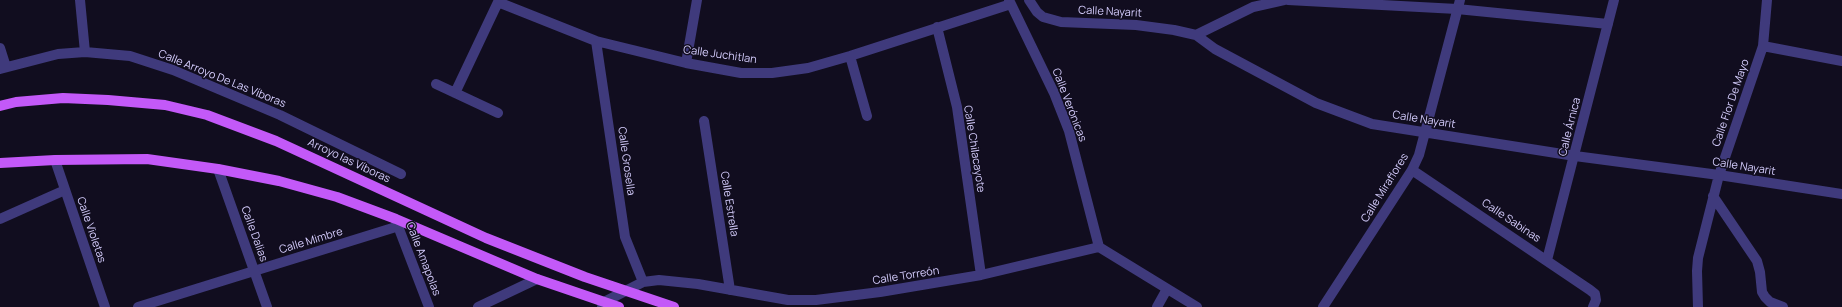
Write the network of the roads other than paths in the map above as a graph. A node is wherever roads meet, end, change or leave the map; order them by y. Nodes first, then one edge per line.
1 (80, 0) edge
2 (697, 0) edge
3 (1029, 0) edge
4 (1284, 0) edge
5 (1288, 0) edge
6 (1614, 0) edge
7 (1767, 0) edge
8 (498, 1) edge
9 (1010, 2) edge
10 (1458, 5) edge
11 (1608, 24) junction
12 (937, 27) junction
13 (1196, 35) junction
14 (596, 41) junction
15 (1763, 46) junction
16 (0, 48) edge
17 (85, 52) junction
18 (850, 56) junction
19 (1842, 61) edge
20 (686, 63) junction
21 (3, 68) edge
22 (436, 84) dead end
23 (455, 93) junction
24 (0, 106) edge
25 (498, 113) dead end
26 (867, 116) dead end
27 (704, 121) dead end
28 (1424, 133) junction
29 (1575, 156) junction
30 (55, 160) junction
31 (0, 163) edge
32 (218, 169) junction
33 (1412, 170) junction
34 (401, 174) dead end
35 (1719, 175) junction
36 (65, 190) junction
37 (1842, 194) edge
38 (1712, 196) junction
39 (0, 219) edge
40 (397, 223) junction
41 (1099, 247) junction
42 (1547, 260) junction
43 (255, 271) junction
44 (981, 275) junction
45 (537, 279) junction
46 (643, 282) junction
47 (1168, 289) junction
48 (625, 290) junction
49 (730, 290) junction
50 (603, 305) edge
51 (105, 307) edge
52 (138, 307) edge
53 (267, 307) edge
54 (429, 307) edge
55 (478, 307) edge
56 (619, 307) edge
57 (674, 307) edge
58 (1157, 307) edge
59 (1197, 307) edge
60 (1323, 307) edge
61 (1593, 307) edge
62 (1698, 307) edge
63 (1783, 307) edge

1 - 17 street
2 - 20 street
3 - 13 street, Calle Nayarit
4 - 13 street
5 - 10 street
6 - 11 street, Calle Árnica
7 - 15 street, Calle Flor De Mayo
8 - 14 street, Calle Juchitlan
8 - 23 street
9 - 12 street, Calle Juchitlan
9 - 41 street, Calle Verónicas
10 - 11 street
10 - 28 street, Calle Miraflores
11 - 29 street, Calle Árnica
12 - 18 street, Calle Juchitlan
12 - 44 street, Calle Chilacayote
13 - 28 street, Calle Nayarit
14 - 20 street, Calle Juchitlan
14 - 46 street, Calle Grosella
15 - 19 street
15 - 35 street, Calle Flor De Mayo
16 - 21 street
17 - 21 street, Calle Arroyo De Las Víboras
17 - 34 street, Calle Arroyo De Las Víboras
18 - 20 street, Calle Juchitlan
18 - 26 street
22 - 23 street
23 - 25 street
24 - 48 main road, Arroyo las Víboras
27 - 49 street, Calle Estrella
28 - 29 street, Calle Nayarit
28 - 33 street, Calle Miraflores
29 - 35 street, Calle Nayarit
29 - 42 street, Calle Árnica
30 - 31 main road
30 - 32 main road
30 - 36 street, Calle Violetas
32 - 40 main road
32 - 43 street, Calle Dalias
33 - 42 street, Calle Sabinas
33 - 60 street, Calle Miraflores
35 - 37 street, Calle Nayarit
35 - 38 street, Calle Flor De Mayo
36 - 39 street
36 - 51 street, Calle Violetas
38 - 62 street, Calle Flor De Mayo
38 - 63 street
40 - 43 street, Calle Mimbre
40 - 45 main road
40 - 54 street, Calle Amapolas
41 - 44 street, Calle Torreón
41 - 47 street
42 - 61 street, Calle Sabinas
43 - 52 street, Calle Mimbre
43 - 53 street, Calle Dalias
44 - 49 street, Calle Torreón
45 - 50 main road
45 - 55 street
46 - 48 street, Calle Torreón
46 - 49 street, Calle Torreón
47 - 58 street
47 - 59 street
48 - 50 street, Calle Torreón
48 - 57 main road, Arroyo las Víboras
50 - 56 main road

